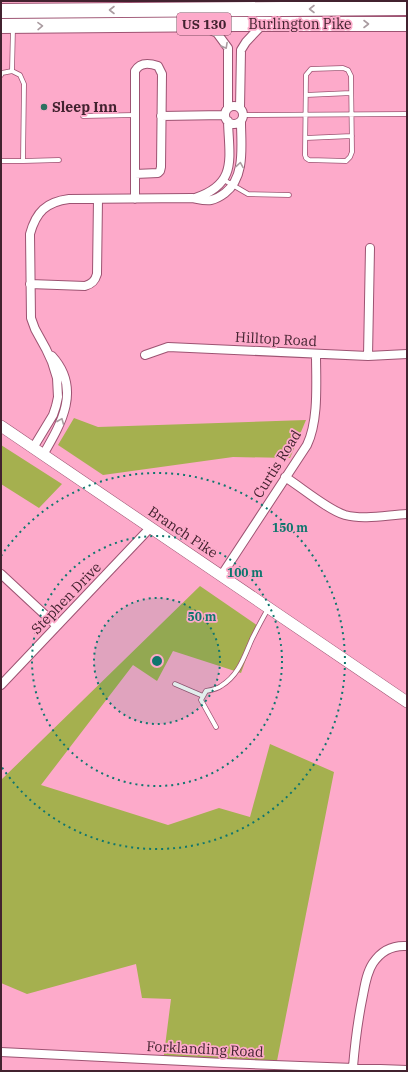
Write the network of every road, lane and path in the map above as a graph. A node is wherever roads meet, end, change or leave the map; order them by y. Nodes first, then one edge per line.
1 (334, 5) edge
2 (407, 8) edge
3 (1, 11) edge
4 (195, 24) junction
5 (263, 24) junction
6 (407, 24) edge
7 (7, 26) edge
8 (12, 71) junction
9 (1, 75) edge
10 (351, 93) junction
11 (306, 95) junction
12 (306, 114) junction
13 (351, 114) junction
14 (407, 114) edge
15 (227, 115) junction
16 (241, 115) junction
17 (83, 116) dead end
18 (135, 116) junction
19 (161, 116) junction
20 (352, 136) junction
21 (306, 138) junction
22 (59, 160) dead end
23 (1, 161) edge
24 (23, 161) junction
25 (135, 174) junction
26 (224, 180) junction
27 (233, 186) junction
28 (289, 195) dead end
29 (192, 198) junction
30 (98, 199) junction
31 (135, 200) junction
32 (370, 248) dead end
33 (30, 284) junction
34 (46, 349) junction
35 (316, 354) junction
36 (407, 354) edge
37 (145, 355) dead end
38 (368, 356) junction
39 (1, 426) edge
40 (33, 448) junction
41 (43, 455) junction
42 (285, 477) junction
43 (407, 514) edge
44 (150, 528) junction
45 (1, 574) edge
46 (221, 576) junction
47 (268, 608) junction
48 (57, 626) junction
49 (175, 684) dead end
50 (1, 685) edge
51 (204, 696) junction
52 (407, 702) edge
53 (216, 727) dead end
54 (407, 946) edge
55 (1, 1052) edge
56 (224, 1067) edge
57 (353, 1068) junction
58 (407, 1070) edge

1 - 2 highway, Burlington Pike / US 130
1 -> 3 highway, Burlington Pike / US 130
4 - 5 highway, Burlington Pike / US 130
7 -> 4 highway, Burlington Pike / US 130
4 -> 15 street
5 -> 6 highway, Burlington Pike / US 130
5 - 16 street
7 - 8 lane
8 - 9 lane
8 - 24 lane
10 - 11 lane
10 - 11 lane
10 - 13 lane
11 - 12 lane
12 - 13 lane
12 - 16 lane
12 - 21 lane
13 - 14 lane
13 - 20 lane
15 - 16 street
15 - 16 street
15 - 19 street
15 - 26 street
27 -> 16 street
17 - 18 lane
18 - 19 street
18 - 25 street
19 - 25 street
20 - 21 lane
20 - 21 lane
22 - 24 lane
23 - 24 lane
25 - 31 street
26 - 27 lane
26 - 29 street
27 - 28 lane
27 - 29 street
29 - 31 street
30 - 31 street
30 - 33 street
30 - 33 street
32 - 38 street
33 - 34 street
34 - 40 street
41 -> 34 street
35 - 37 street, Hilltop Road
35 - 38 street, Hilltop Road
35 - 42 street, Curtis Road
36 - 38 street, Hilltop Road
39 - 40 street, Branch Pike
40 - 41 street, Branch Pike
41 - 44 street, Branch Pike
42 - 43 street
42 - 46 street, Curtis Road
44 - 46 street, Branch Pike
44 - 48 street, Stephen Drive
45 - 48 street
46 - 47 street, Branch Pike
47 - 51 lane
47 - 52 street, Branch Pike
48 - 50 street, Stephen Drive
49 - 51 lane
51 - 53 lane
54 - 57 street
55 - 56 street, Forklanding Road
56 - 57 street, Forklanding Road
57 - 58 street, Forklanding Road

